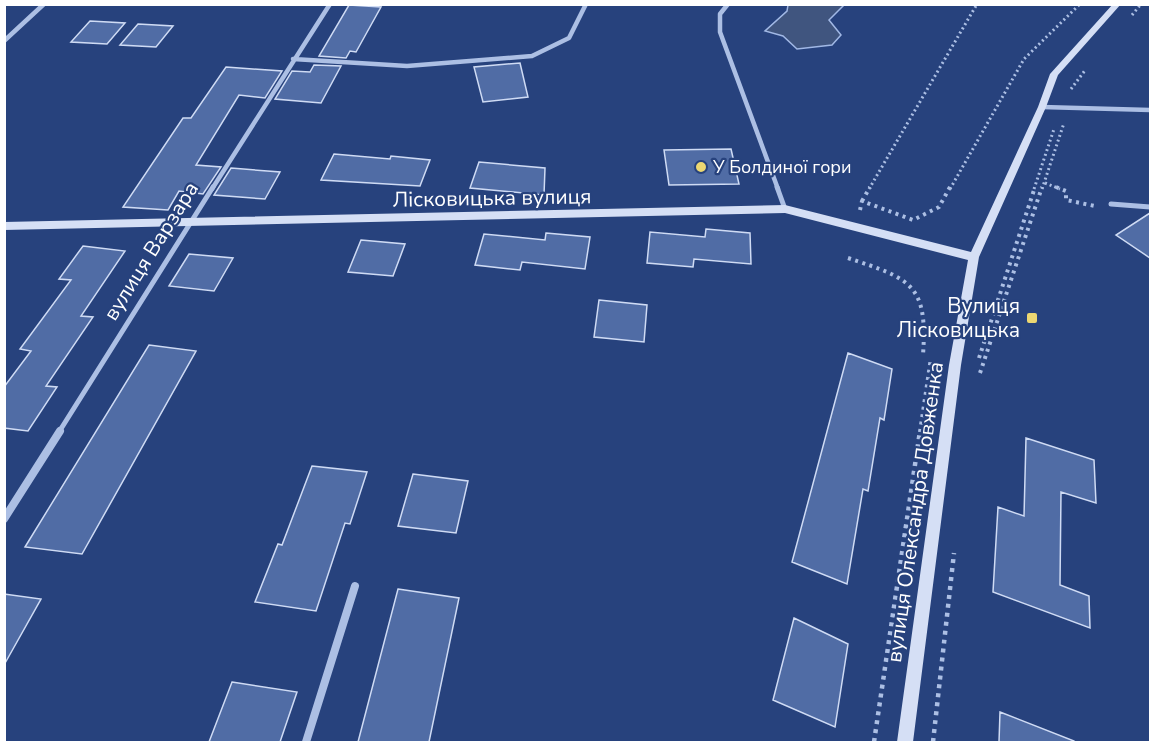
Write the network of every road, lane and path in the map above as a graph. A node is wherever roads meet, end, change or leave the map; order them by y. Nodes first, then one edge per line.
1 (45, 4) edge
2 (330, 4) edge
3 (586, 4) edge
4 (728, 4) edge
5 (978, 4) edge
6 (1080, 4) edge
7 (1118, 4) edge
8 (1142, 4) edge
9 (1126, 22) dead end
10 (4, 41) edge
11 (293, 59) junction
12 (1088, 67) dead end
13 (1042, 107) junction
14 (1062, 107) junction
15 (1069, 108) junction
16 (1150, 111) edge
17 (1045, 183) junction
18 (862, 201) junction
19 (1111, 204) joint
20 (1150, 207) edge
21 (785, 209) junction
22 (858, 217) dead end
23 (189, 223) junction
24 (4, 226) edge
25 (974, 257) junction
26 (848, 258) dead end
27 (923, 355) dead end
28 (931, 358) dead end
29 (977, 372) junction
30 (973, 382) dead end
31 (4, 519) edge
32 (955, 545) dead end
33 (355, 586) dead end
34 (306, 742) edge
35 (874, 742) edge
36 (905, 742) edge
37 (933, 742) edge

1 - 10 street
2 - 11 street, вулиця Варзара
3 - 11 street
4 - 21 street
5 - 18 path
6 - 18 path
7 - 13 main road, вулиця Олександра Довженка
8 - 9 path
11 - 23 street, вулиця Варзара
12 - 14 path
13 - 14 street
13 - 25 main road, вулиця Олександра Довженка
14 - 15 street
14 - 29 path
15 - 16 street
15 - 17 path
17 - 19 path
17 - 29 path
18 - 22 path
19 - 20 street
21 - 23 main road, Лісковицька вулиця
21 - 25 main road, Лісковицька вулиця
23 - 24 main road, Лісковицька вулиця
23 - 31 street, вулиця Варзара
25 - 36 main road, вулиця Олександра Довженка
26 - 27 path
28 - 35 path
29 - 30 path
32 - 37 path
33 - 34 street

